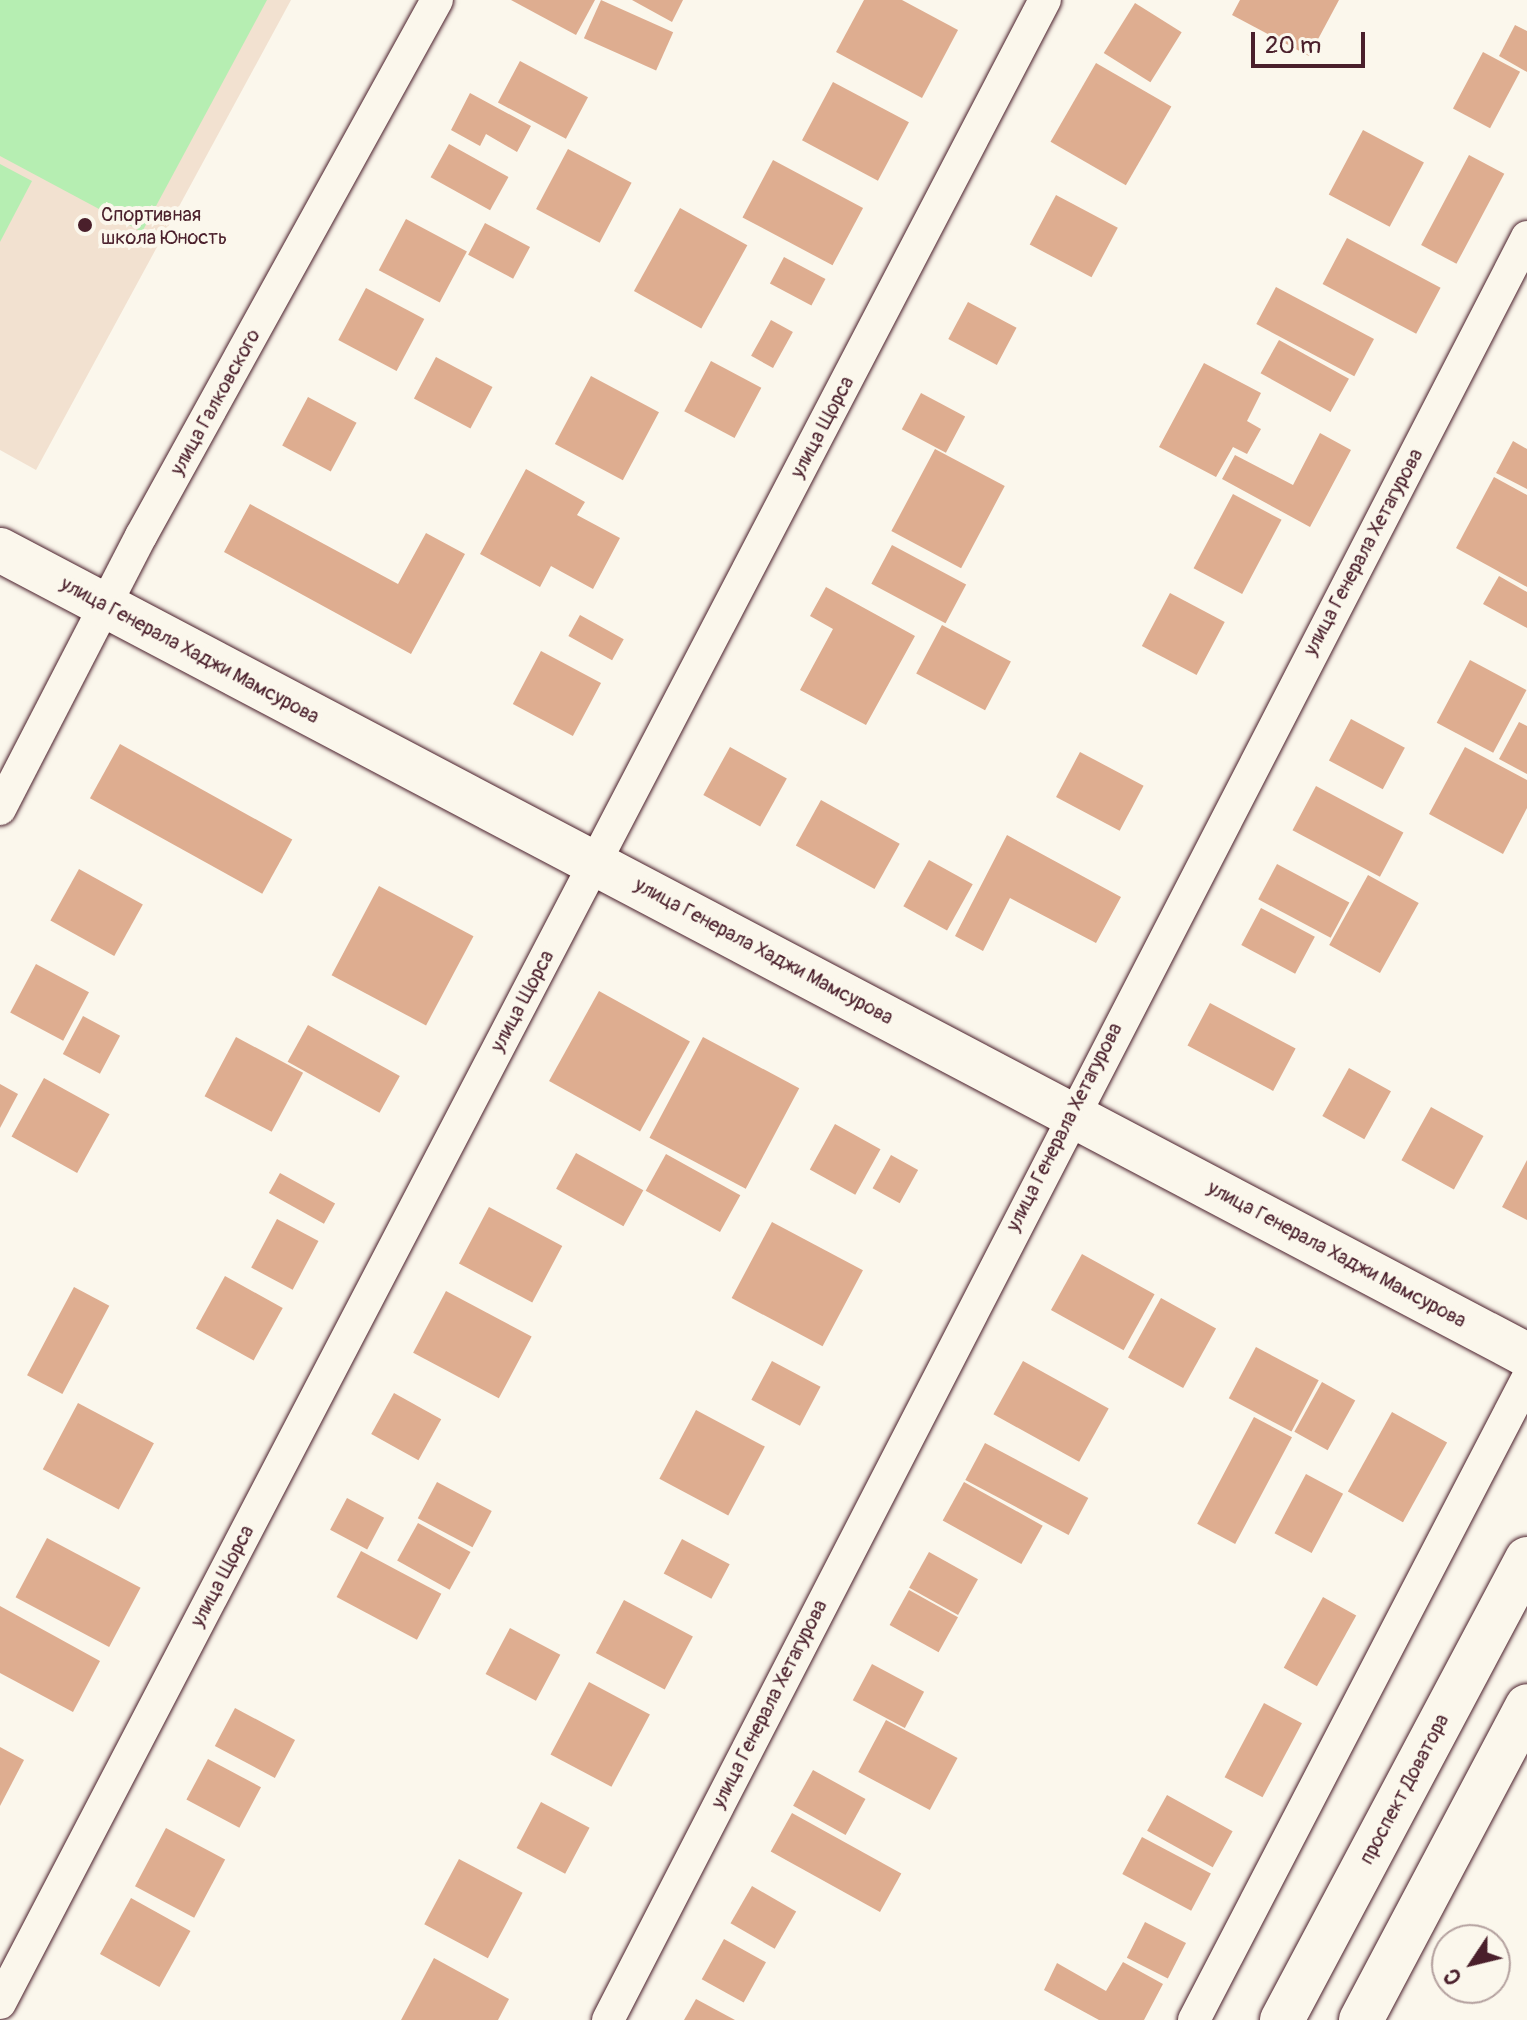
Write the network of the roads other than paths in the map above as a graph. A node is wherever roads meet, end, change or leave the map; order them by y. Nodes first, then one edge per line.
1 (437, 0) edge
2 (1045, 0) edge
3 (1527, 237) edge
4 (0, 550) edge
5 (104, 605) junction
6 (0, 809) edge
7 (594, 862) junction
8 (1070, 1112) junction
9 (1527, 1355) edge
10 (1527, 1379) edge
11 (1527, 1559) edge
12 (1527, 1706) edge
13 (0, 2003) edge
14 (608, 2020) edge
15 (1194, 2020) edge
16 (1282, 2020) edge
17 (1361, 2020) edge

1 - 5 street, улица Галковского
2 - 7 street, улица Щорса
3 - 8 street, улица Генерала Хетагурова
4 - 5 main road, улица Генерала Хаджи Мамсурова
5 - 6 street, улица Галковского
5 - 7 main road, улица Генерала Хаджи Мамсурова
7 - 8 main road, улица Генерала Хаджи Мамсурова
7 - 13 street, улица Щорса
8 - 9 main road, улица Генерала Хаджи Мамсурова
8 - 14 street, улица Генерала Хетагурова
10 - 15 street
11 - 16 main road, проспект Доватора
12 - 17 main road

